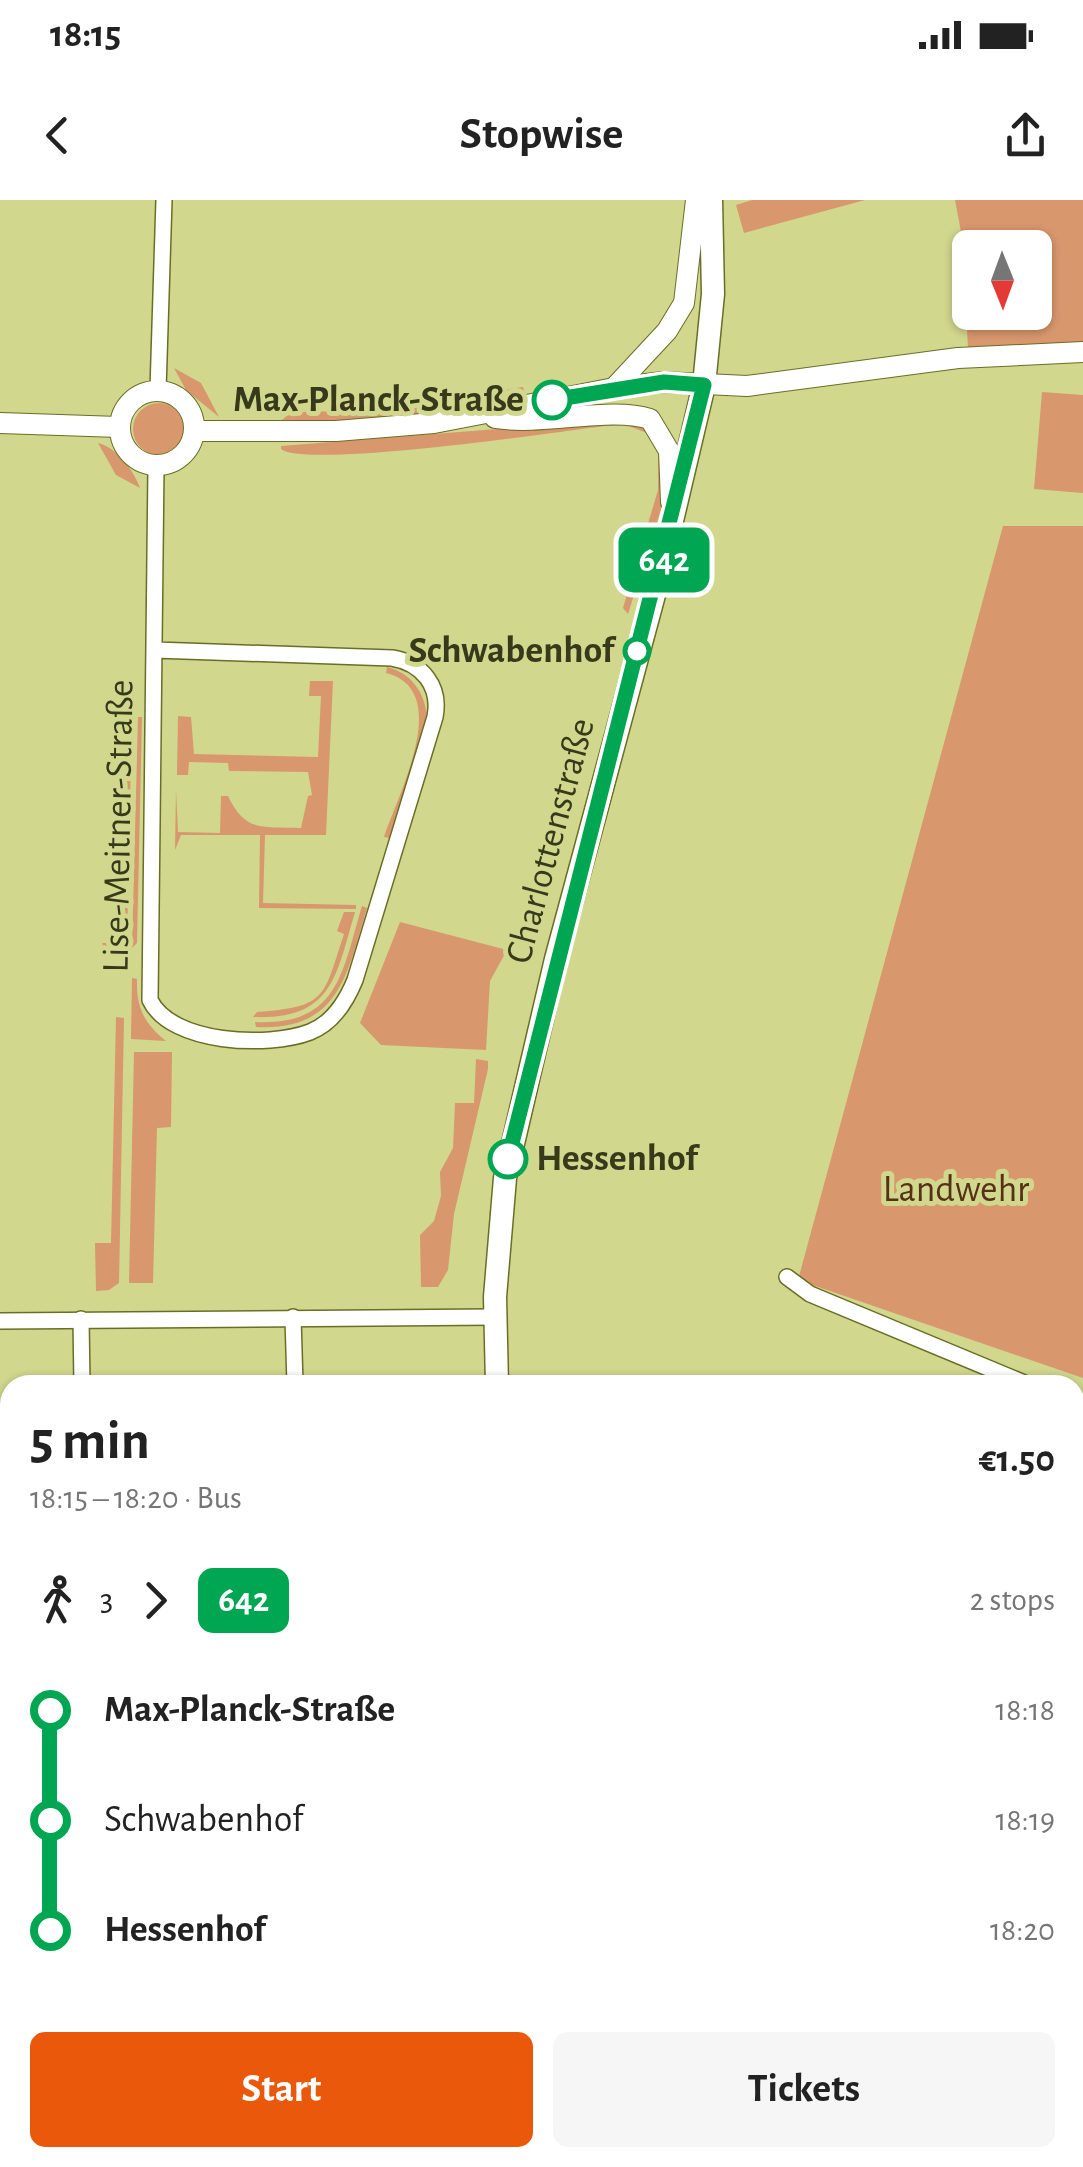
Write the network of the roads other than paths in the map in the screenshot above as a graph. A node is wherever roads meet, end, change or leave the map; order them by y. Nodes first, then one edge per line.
1 (164, 200) edge
2 (696, 200) edge
3 (711, 200) edge
4 (1083, 352) edge
5 (704, 385) junction
6 (614, 388) junction
7 (158, 390) junction
8 (478, 415) junction
9 (0, 423) edge
10 (119, 427) junction
11 (194, 431) junction
12 (156, 466) junction
13 (672, 525) junction
14 (154, 650) junction
15 (787, 1277) dead end
16 (293, 1317) junction
17 (494, 1318) junction
18 (81, 1319) junction
19 (0, 1321) edge
20 (82, 1375) edge
21 (295, 1375) edge
22 (496, 1375) edge
23 (1005, 1375) edge

1 - 7 street
2 - 6 street
3 - 5 main road, Charlottenstraße
4 - 5 street
5 - 6 street
5 - 13 main road, Charlottenstraße
6 - 8 street
7 - 10 street
7 - 11 street
8 - 11 street
8 - 13 street
9 - 10 street
10 - 12 street
11 - 12 street
12 - 14 street, Lise-Meitner-Straße
13 - 17 main road, Charlottenstraße
14 - 14 street, Lise-Meitner-Straße
15 - 23 street
16 - 17 street
16 - 18 street
16 - 21 street
17 - 22 main road, Charlottenstraße
18 - 19 street
18 - 20 street

